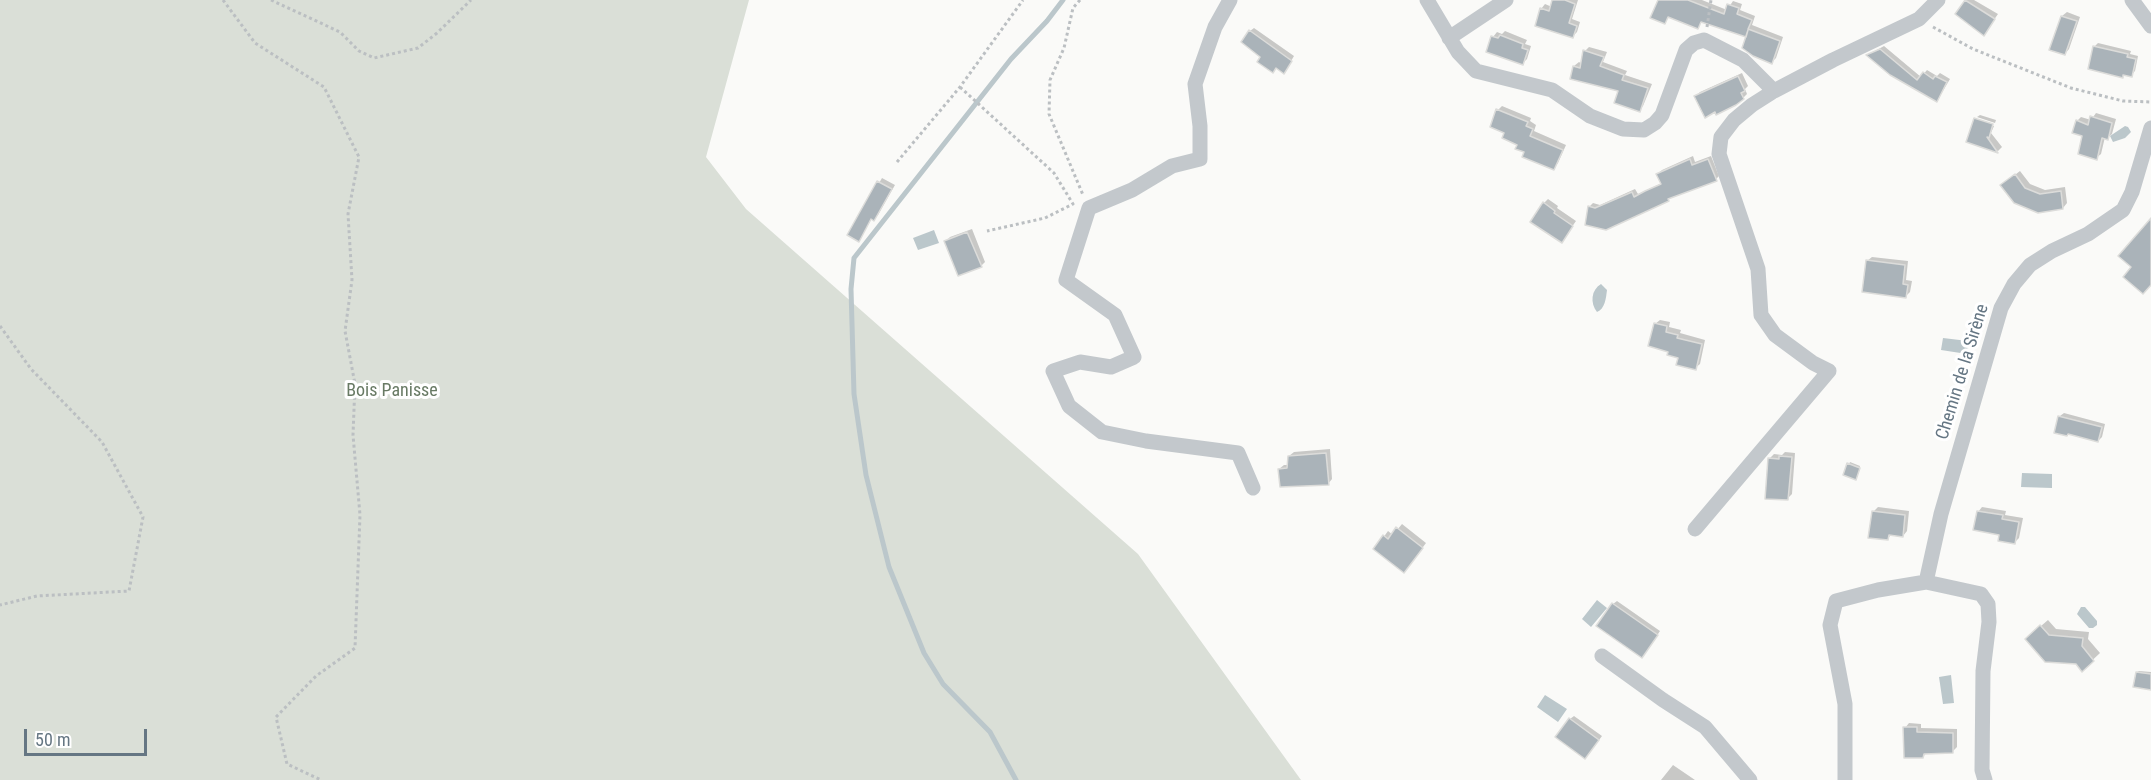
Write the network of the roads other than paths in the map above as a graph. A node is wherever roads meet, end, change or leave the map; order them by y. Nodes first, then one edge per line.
1 (1230, 0) edge
2 (1427, 0) edge
3 (1506, 0) edge
4 (1938, 0) edge
5 (2132, 0) edge
6 (2151, 26) edge
7 (1449, 38) junction
8 (1774, 91) junction
9 (2151, 128) edge
10 (1253, 488) dead end
11 (1695, 529) dead end
12 (1926, 582) junction
13 (1602, 656) dead end
14 (1750, 780) edge
15 (1845, 780) edge
16 (1985, 780) edge

1 - 10 street
2 - 7 street
3 - 7 street
4 - 8 street
5 - 6 street
7 - 8 street
8 - 11 street
9 - 12 street, Chemin de la Sirène
12 - 15 street
12 - 16 street
13 - 14 street

